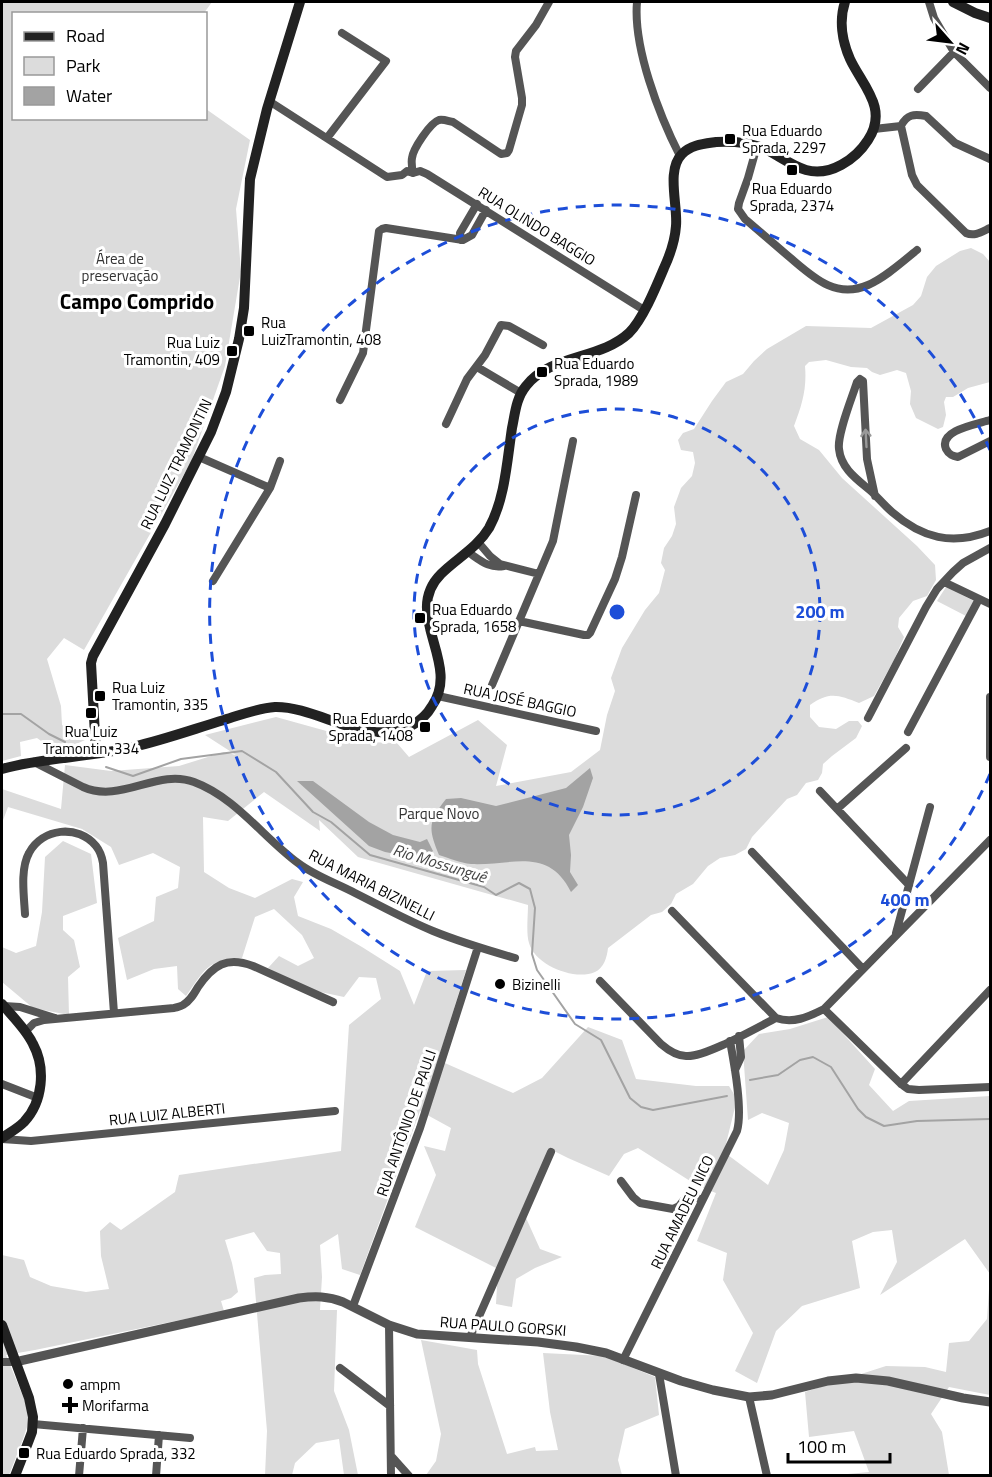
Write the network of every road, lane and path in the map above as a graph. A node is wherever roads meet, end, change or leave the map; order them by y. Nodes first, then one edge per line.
1 (300, 2) edge
2 (549, 2) edge
3 (637, 2) edge
4 (929, 2) edge
5 (953, 2) edge
6 (842, 4) edge
7 (990, 18) edge
8 (342, 33) dead end
9 (954, 52) junction
10 (990, 88) edge
11 (918, 89) dead end
12 (269, 101) junction
13 (874, 127) junction
14 (897, 127) junction
15 (327, 138) junction
16 (760, 147) junction
17 (680, 156) junction
18 (990, 159) edge
19 (413, 173) junction
20 (477, 204) junction
21 (486, 210) junction
22 (990, 228) edge
23 (461, 240) junction
24 (917, 250) dead end
25 (644, 310) junction
26 (543, 345) dead end
27 (477, 367) junction
28 (522, 391) junction
29 (340, 400) dead end
30 (990, 420) edge
31 (446, 424) dead end
32 (573, 441) dead end
33 (990, 441) edge
34 (199, 457) junction
35 (280, 461) dead end
36 (270, 488) junction
37 (636, 495) dead end
38 (875, 496) junction
39 (990, 531) edge
40 (478, 542) junction
41 (990, 548) edge
42 (468, 552) junction
43 (506, 566) junction
44 (539, 574) junction
45 (213, 581) dead end
46 (944, 582) junction
47 (979, 599) junction
48 (990, 604) edge
49 (519, 621) junction
50 (492, 685) dead end
51 (438, 696) junction
52 (990, 697) edge
53 (868, 717) dead end
54 (596, 731) dead end
55 (908, 732) dead end
56 (906, 747) dead end
57 (96, 753) junction
58 (990, 757) edge
59 (33, 762) junction
60 (2, 769) edge
61 (820, 791) dead end
62 (930, 807) dead end
63 (837, 809) junction
64 (990, 840) edge
65 (752, 852) dead end
66 (909, 885) junction
67 (672, 911) dead end
68 (25, 914) dead end
69 (896, 936) junction
70 (477, 947) junction
71 (515, 957) dead end
72 (862, 969) junction
73 (600, 981) dead end
74 (990, 990) edge
75 (333, 1002) dead end
76 (3, 1005) edge
77 (824, 1009) junction
78 (114, 1014) junction
79 (56, 1018) junction
80 (776, 1018) junction
81 (25, 1032) junction
82 (739, 1036) junction
83 (730, 1041) junction
84 (735, 1070) junction
85 (2, 1084) edge
86 (901, 1084) junction
87 (990, 1087) edge
88 (956, 1089) junction
89 (990, 1092) edge
90 (38, 1098) junction
91 (335, 1111) dead end
92 (2, 1139) edge
93 (551, 1152) dead end
94 (621, 1181) dead end
95 (702, 1200) junction
96 (353, 1306) junction
97 (389, 1324) junction
98 (2, 1325) edge
99 (470, 1337) junction
100 (623, 1360) junction
101 (2, 1362) edge
102 (15, 1362) junction
103 (340, 1368) dead end
104 (659, 1374) junction
105 (749, 1397) junction
106 (990, 1402) edge
107 (390, 1406) junction
108 (33, 1424) junction
109 (83, 1428) junction
110 (159, 1435) junction
111 (190, 1438) dead end
112 (392, 1457) junction
113 (15, 1476) edge
114 (79, 1476) edge
115 (156, 1476) edge
116 (392, 1476) edge
117 (409, 1476) edge
118 (676, 1476) edge
119 (767, 1476) edge

1 - 12 main road, RUA LUIZ TRAMONTIN
2 - 19 street
3 - 17 street
4 - 9 street
5 - 7 main road
6 - 13 main road
8 - 15 street
9 - 10 street
9 - 11 street
12 - 15 street
12 - 34 main road, RUA LUIZ TRAMONTIN
13 - 14 street
13 - 16 main road
14 - 18 street
14 - 22 street
15 - 19 street
16 - 17 main road
16 - 24 street
17 - 25 main road
19 - 20 street, RUA OLINDO BAGGIO
20 - 21 street, RUA OLINDO BAGGIO
20 - 23 street
21 - 23 street
21 - 25 street, RUA OLINDO BAGGIO
23 - 29 street
25 - 28 main road
26 - 27 street
27 - 28 street
27 - 31 street
28 - 40 main road
30 - 33 street
32 - 44 street
34 - 36 street
34 - 57 main road, RUA LUIZ TRAMONTIN
35 - 36 street
36 - 45 street
37 - 49 street
38 -> 38 street
38 - 39 street
40 - 42 main road
40 - 43 street
41 - 46 street
42 - 43 street
42 - 51 main road
43 - 44 street
44 - 49 street
46 - 47 street
46 - 53 street
47 - 48 street
47 - 55 street
49 - 50 street
51 - 54 street, RUA JOSÉ BAGGIO
51 - 57 main road
52 - 58 street
56 - 63 street
57 - 59 main road
59 - 60 main road
59 - 70 street, RUA MARIA BIZINELLI
61 - 63 street
62 - 66 street
63 - 66 street
64 - 69 street
65 - 72 street
66 - 69 street
67 - 80 street
68 - 78 street
69 - 72 street
70 - 71 street, RUA MARIA BIZINELLI
70 - 96 street, RUA ANTÔNIO DE PAULI
72 - 77 street
73 - 83 street
74 - 86 street
75 - 78 street
76 - 79 street
76 - 81 main road
77 - 80 street
77 - 86 street
78 - 79 street
79 - 81 street
80 - 82 street
81 - 90 main road
82 - 83 street
82 - 84 street, RUA AMADEU NICO
83 - 84 street, RUA AMADEU NICO
84 - 95 street, RUA AMADEU NICO
85 - 90 street
86 - 88 street
87 - 88 street
88 - 89 street
90 - 92 main road
91 - 92 street, RUA LUIZ ALBERTI
93 - 99 street
94 - 95 street
95 - 100 street, RUA AMADEU NICO
96 - 97 street, RUA PAULO GORSKI
96 - 102 street, RUA PAULO GORSKI
97 - 99 street, RUA PAULO GORSKI
97 - 107 street
98 - 102 main road
99 - 100 street, RUA PAULO GORSKI
100 - 104 street, RUA PAULO GORSKI
101 - 102 street
102 - 108 main road
103 - 107 street
104 - 105 street, RUA PAULO GORSKI
104 - 118 street
105 - 106 street, RUA PAULO GORSKI
105 - 119 street
107 - 112 street
108 - 109 street
108 - 113 main road
109 - 110 street
109 - 114 street
110 - 111 street
110 - 115 street
112 - 116 street
112 - 117 street

